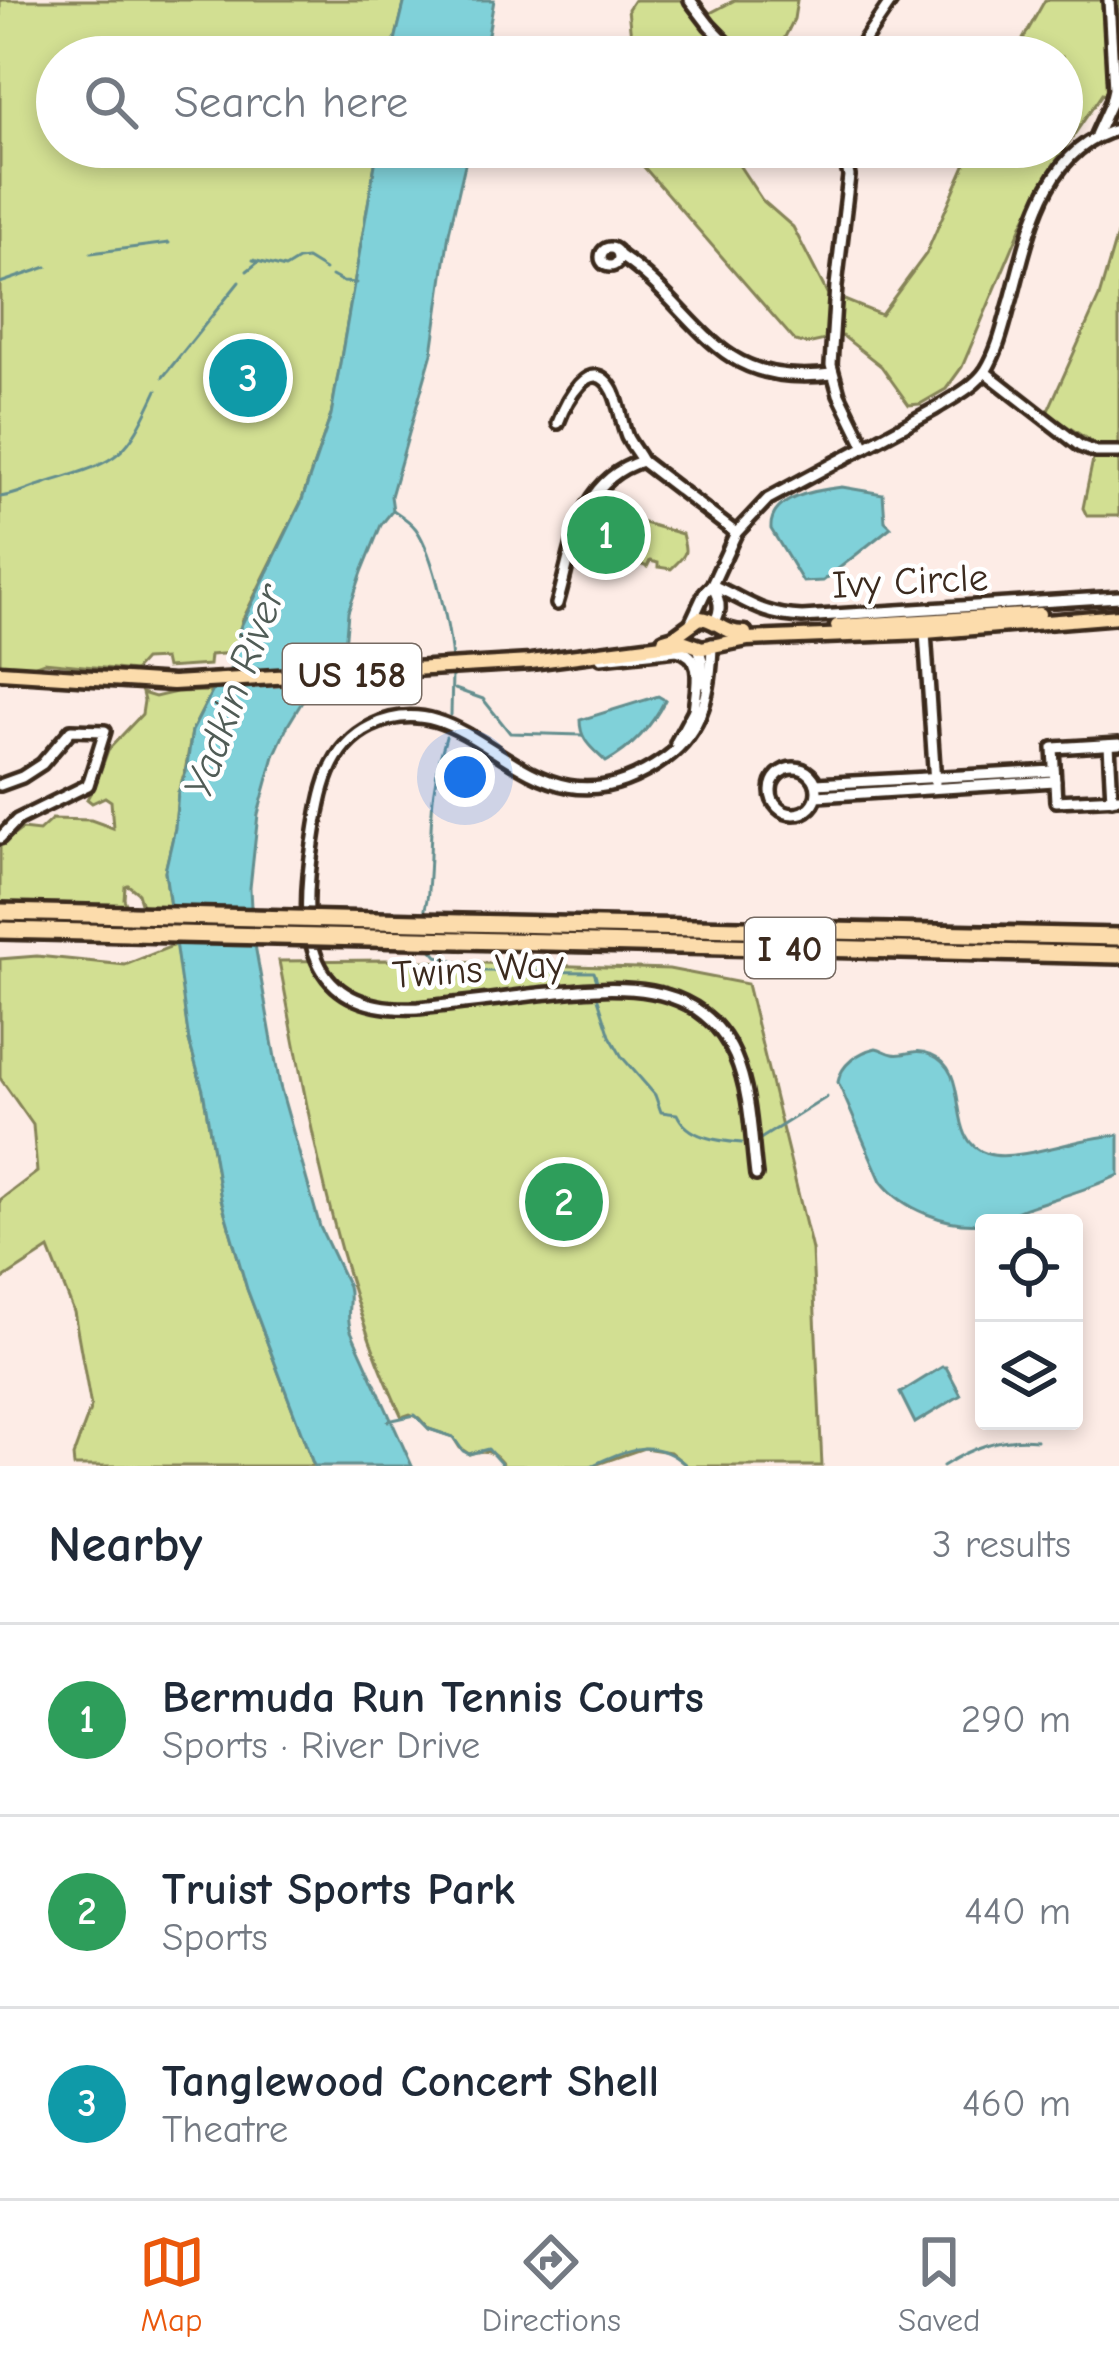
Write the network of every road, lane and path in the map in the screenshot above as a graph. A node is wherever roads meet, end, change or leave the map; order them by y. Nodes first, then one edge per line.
1 (690, 0) edge
2 (892, 0) edge
3 (1109, 0) edge
4 (720, 36) edge
5 (867, 36) edge
6 (1119, 130) edge
7 (1094, 138) junction
8 (1083, 145) edge
9 (847, 168) edge
10 (1060, 168) edge
11 (619, 255) dead end
12 (985, 372) junction
13 (832, 374) junction
14 (558, 423) dead end
15 (865, 447) junction
16 (1119, 452) edge
17 (642, 461) junction
18 (736, 533) junction
19 (712, 585) junction
20 (1119, 597) edge
21 (557, 604) dead end
22 (1119, 613) edge
23 (992, 617) junction
24 (715, 624) junction
25 (689, 625) junction
26 (925, 632) junction
27 (703, 644) junction
28 (646, 646) junction
29 (560, 659) junction
30 (0, 672) edge
31 (694, 711) junction
32 (1114, 745) edge
33 (669, 754) junction
34 (1055, 776) junction
35 (935, 783) junction
36 (0, 785) edge
37 (816, 790) junction
38 (1116, 798) edge
39 (0, 838) edge
40 (0, 911) edge
41 (131, 924) junction
42 (0, 930) edge
43 (461, 932) junction
44 (1119, 937) edge
45 (1119, 956) edge
46 (756, 1175) dead end

1 - 4 street
2 - 5 street
3 - 7 street
6 - 7 street
7 - 8 street
9 - 13 street
10 - 12 street
11 - 13 street
12 - 15 street
12 - 16 street
13 - 15 street
14 - 17 street
15 - 18 street
17 - 18 street
17 - 21 street
18 - 19 street
19 - 20 street, Ivy Circle
19 - 24 street
19 - 25 street
22 - 23 main road, US 158
22 - 26 main road, US 158
23 - 24 main road, US 158
23 - 26 street
24 - 25 main road
24 - 27 main road
25 - 27 main road
25 - 28 main road, US 158
26 - 27 main road, US 158
26 - 35 street
27 - 28 main road, US 158
27 - 31 street
27 - 33 street, Twins Way
28 - 29 main road, US 158
29 - 30 main road, US 158
29 - 31 street
31 - 33 street
32 - 34 street
32 - 38 street
33 - 46 street, Twins Way
34 - 35 street
34 - 38 street
35 - 37 street
36 - 39 street
37 - 37 street
40 - 41 highway, I 40
41 - 42 highway, I 40
41 - 43 highway, I 40, bridge
43 - 44 highway, I 40
43 - 45 highway, I 40

